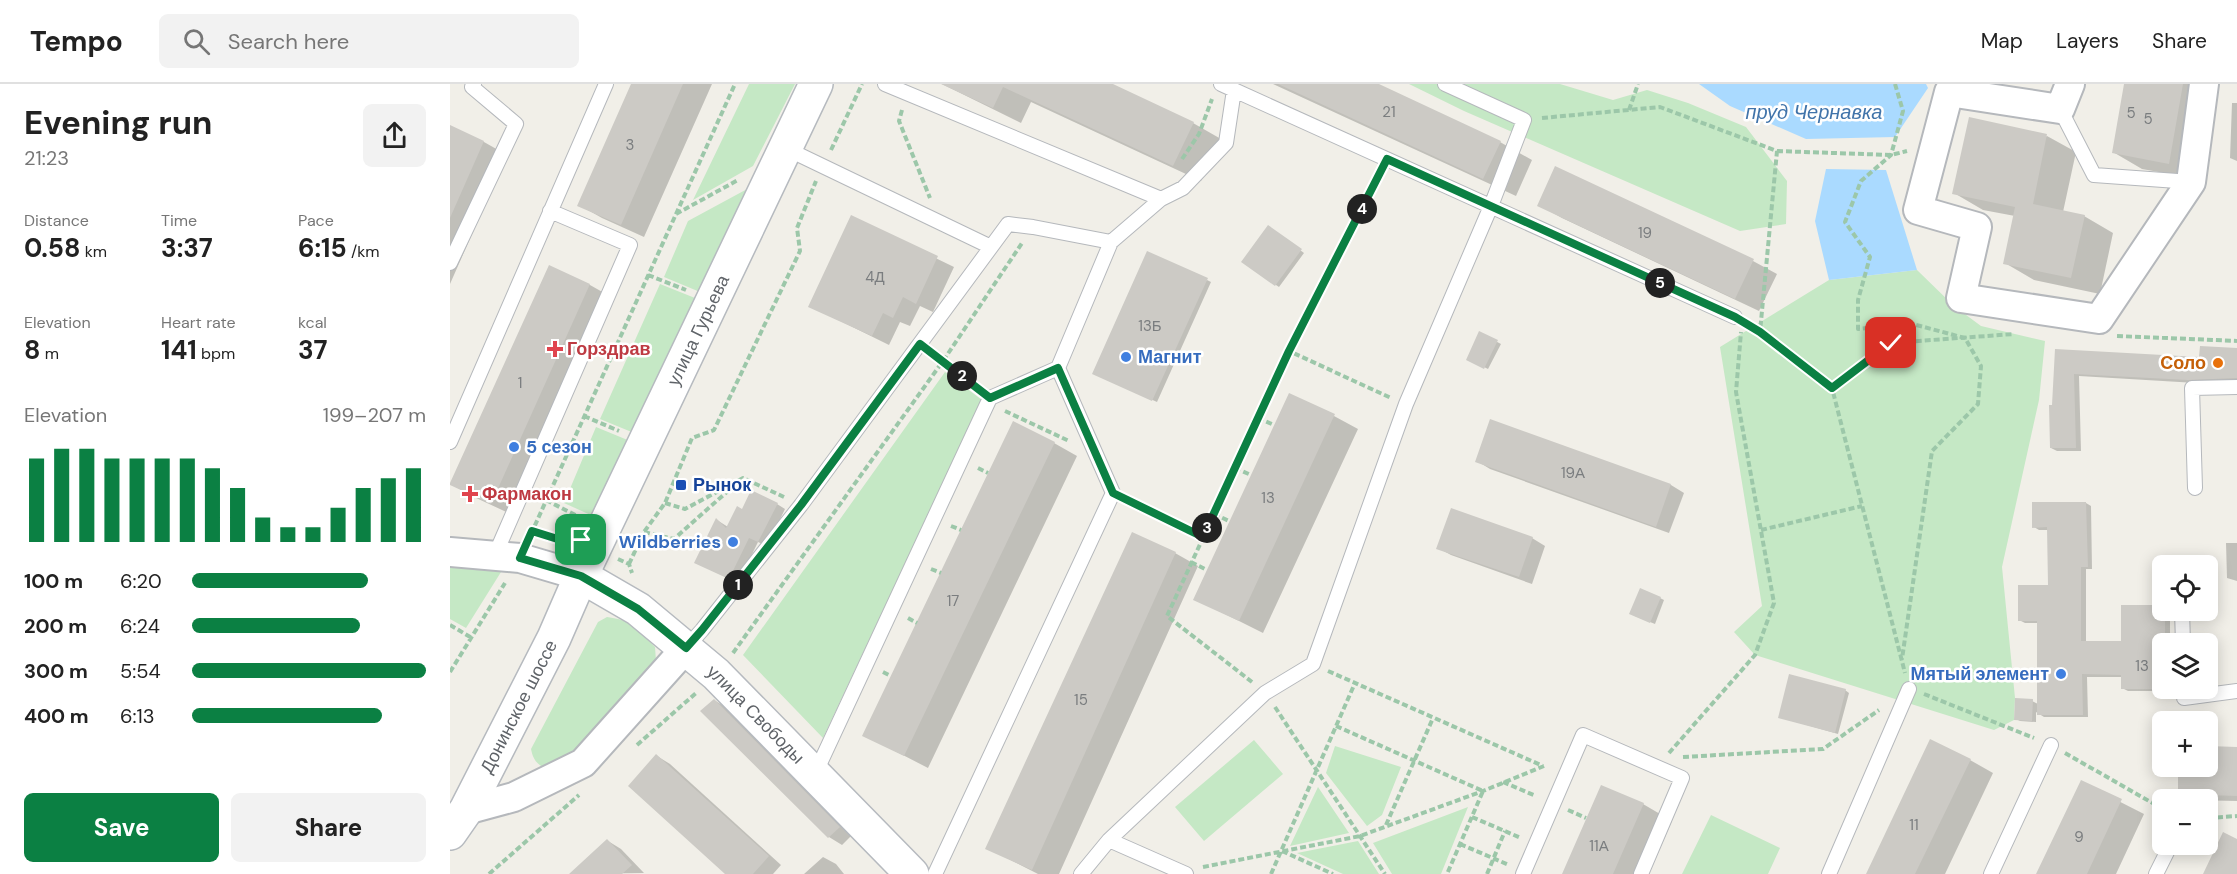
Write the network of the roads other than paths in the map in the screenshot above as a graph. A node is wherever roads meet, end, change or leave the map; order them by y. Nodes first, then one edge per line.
1 (474, 84) edge
2 (606, 84) edge
3 (816, 84) edge
4 (885, 84) edge
5 (1445, 84) edge
6 (2204, 84) edge
7 (1222, 89) edge
8 (2065, 96) edge
9 (786, 148) junction
10 (2190, 182) junction
11 (1161, 199) junction
12 (1491, 206) junction
13 (550, 211) junction
14 (1111, 242) junction
15 (991, 247) junction
16 (450, 262) edge
17 (1735, 317) dead end
18 (1058, 368) junction
19 (2237, 387) edge
20 (450, 442) edge
21 (2195, 488) dead end
22 (450, 552) edge
23 (507, 557) junction
24 (581, 576) junction
25 (686, 648) junction
26 (1910, 688) road end
27 (2237, 692) edge
28 (2218, 694) edge
29 (2051, 745) road end
30 (815, 776) junction
31 (458, 821) edge
32 (1109, 840) junction
33 (2166, 855) edge
34 (1184, 873) edge
35 (1524, 873) edge
36 (912, 874) edge
37 (935, 874) edge
38 (1082, 874) edge
39 (1641, 874) edge
40 (1829, 874) edge
41 (1991, 874) edge
42 (2157, 874) edge

1 - 16 lane
2 - 13 lane
3 - 9 main road, улица Гурьева
4 - 11 lane
5 - 12 lane
6 - 10 street
7 - 11 lane
7 - 12 lane
8 - 10 lane
8 - 10 street
9 - 15 lane
9 - 24 main road, улица Гурьева
11 - 14 lane
12 - 17 lane
12 - 32 lane
13 - 20 lane
13 - 23 lane
14 - 15 lane
14 - 18 lane
15 - 25 lane
18 - 30 lane
18 - 37 lane
19 - 21 lane
22 - 23 street
23 - 24 street
24 - 25 main road, улица Свободы
24 - 31 main road, Донинское шоссе
25 - 30 main road, улица Свободы
25 - 31 street
26 - 40 lane
27 - 28 lane
29 - 41 lane
30 - 36 main road, улица Свободы
32 - 34 lane
32 - 38 lane
33 - 42 lane
35 - 39 lane

